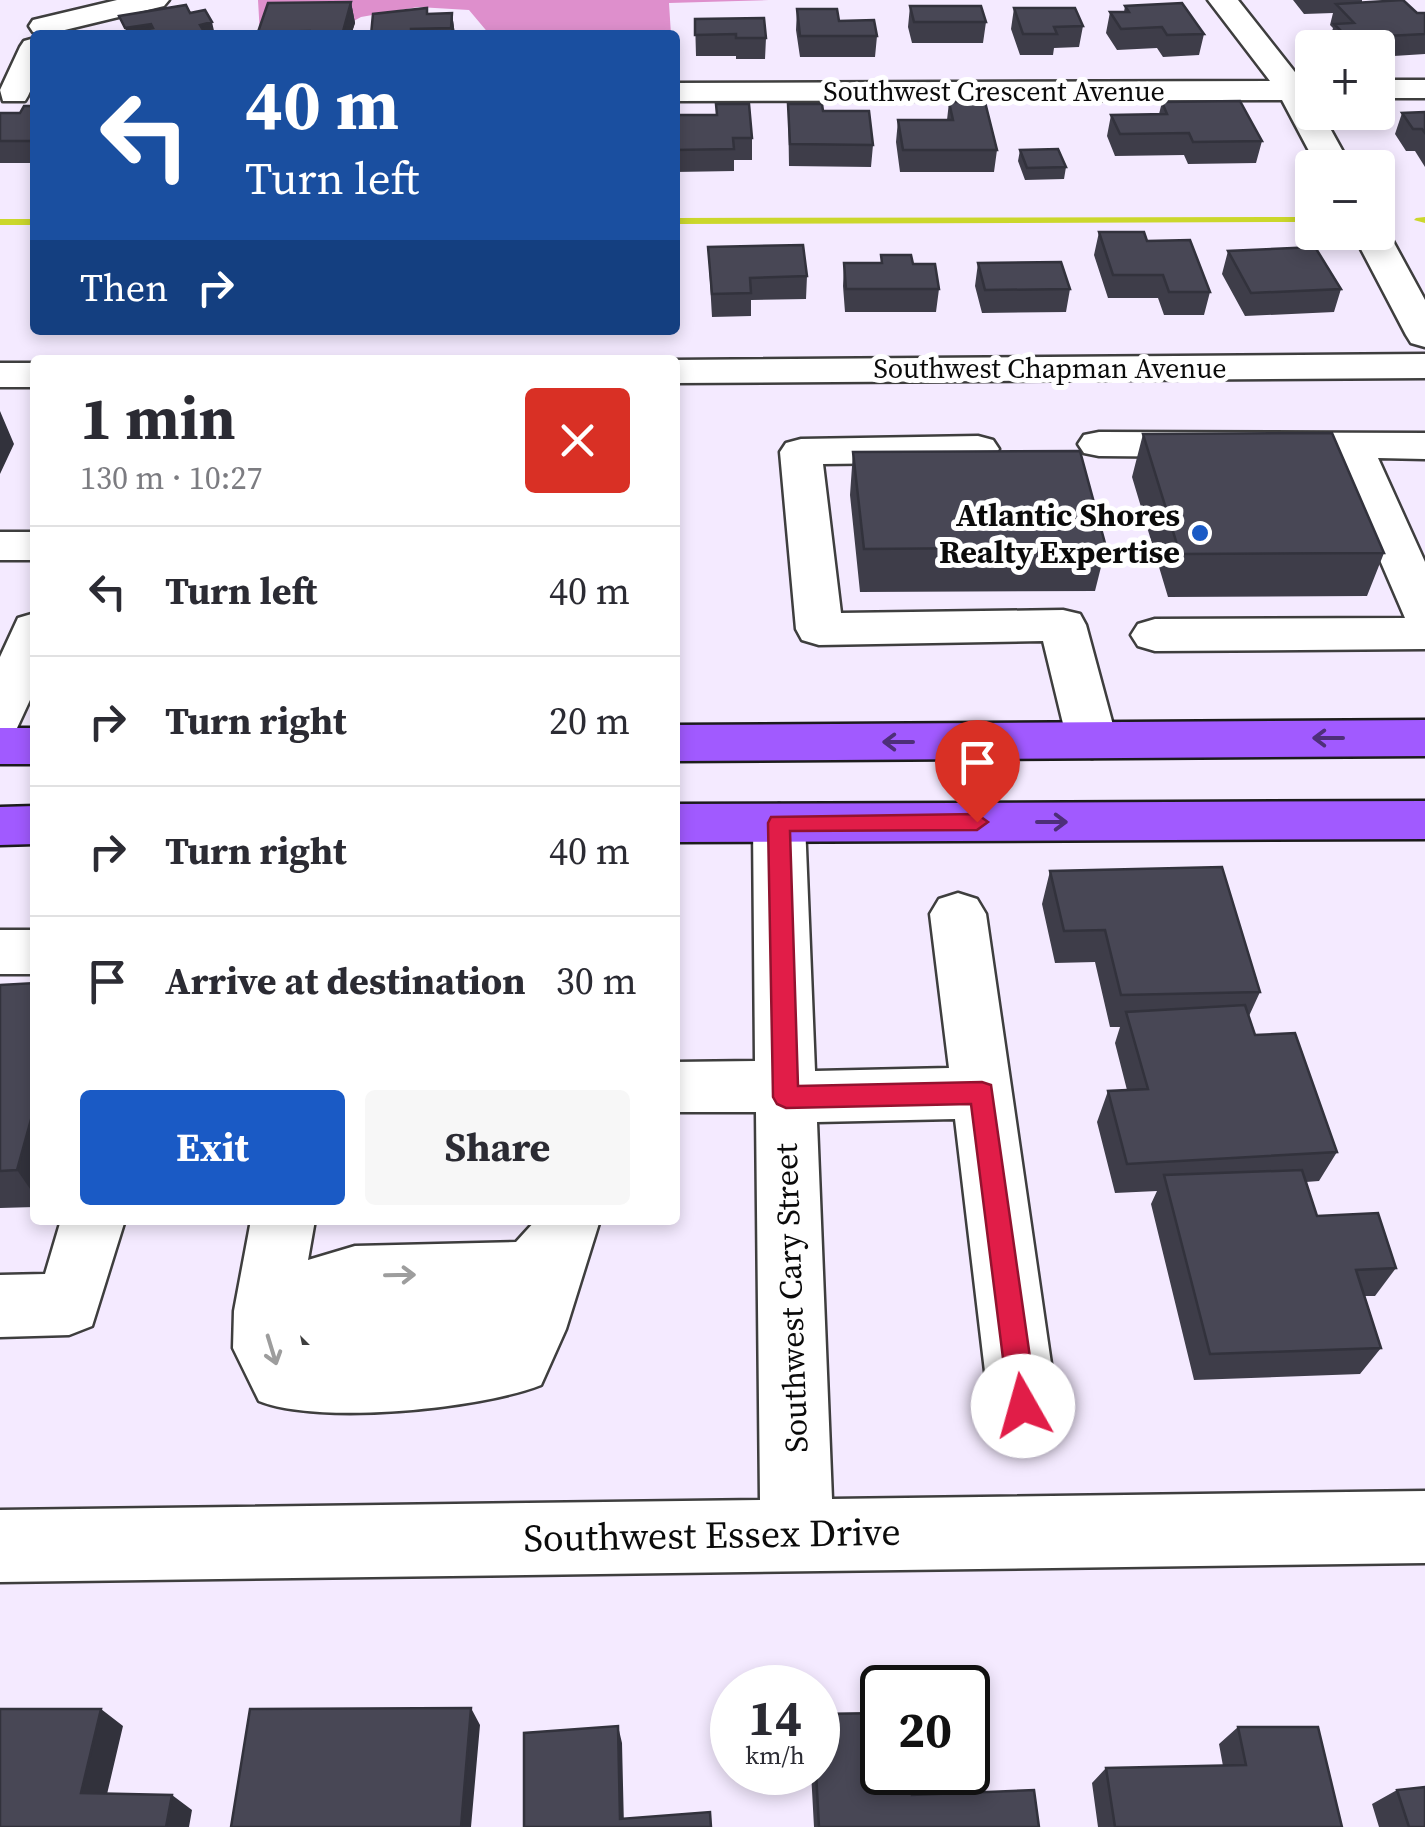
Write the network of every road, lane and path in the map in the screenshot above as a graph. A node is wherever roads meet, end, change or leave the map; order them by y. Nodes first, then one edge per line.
1 (22, 0) edge
2 (154, 0) edge
3 (1223, 0) edge
4 (37, 30) edge
5 (59, 30) edge
6 (30, 60) edge
7 (1295, 81) edge
8 (1395, 89) edge
9 (1425, 89) edge
10 (1295, 90) edge
11 (680, 92) edge
12 (16, 94) edge
13 (1380, 250) edge
14 (1425, 335) edge
15 (1425, 366) edge
16 (680, 370) edge
17 (30, 374) edge
18 (0, 375) edge
19 (1098, 444) dead end
20 (1351, 446) junction
21 (1425, 446) edge
22 (978, 449) edge
23 (0, 546) edge
24 (30, 546) edge
25 (1425, 613) edge
26 (1425, 633) edge
27 (1155, 635) dead end
28 (20, 645) edge
29 (0, 716) edge
30 (1425, 738) edge
31 (1092, 740) junction
32 (680, 744) edge
33 (0, 746) edge
34 (30, 746) edge
35 (1425, 820) edge
36 (680, 823) edge
37 (778, 823) junction
38 (0, 826) edge
39 (30, 826) edge
40 (958, 914) dead end
41 (0, 952) edge
42 (30, 952) edge
43 (680, 1087) edge
44 (785, 1091) junction
45 (982, 1093) junction
46 (91, 1225) edge
47 (283, 1225) edge
48 (553, 1245) edge
49 (288, 1291) junction
50 (0, 1306) edge
51 (1023, 1406) dead end
52 (1425, 1527) edge
53 (797, 1533) junction
54 (0, 1546) edge

1 - 4 street
2 - 5 street
3 - 7 street
6 - 12 street
8 - 9 street
10 - 11 street, Southwest Crescent Avenue
13 - 14 street
15 - 16 street, Southwest Chapman Avenue
17 - 18 street
19 - 20 street
20 - 21 street
20 - 25 street
22 - 31 street
23 - 24 street
26 - 27 street
28 - 29 street
30 -> 31 main road
31 -> 32 main road
33 - 34 main road
37 -> 35 main road
36 - 37 main road
37 - 44 street, Southwest Cary Street
38 - 39 main road
40 - 45 street
41 - 42 street
43 - 44 street
44 - 45 street
44 - 53 street, Southwest Cary Street
45 - 51 street
46 - 50 street
47 - 49 street
49 -> 48 street
49 -> 48 street
52 - 53 street, Southwest Essex Drive
53 - 54 street, Southwest Essex Drive

